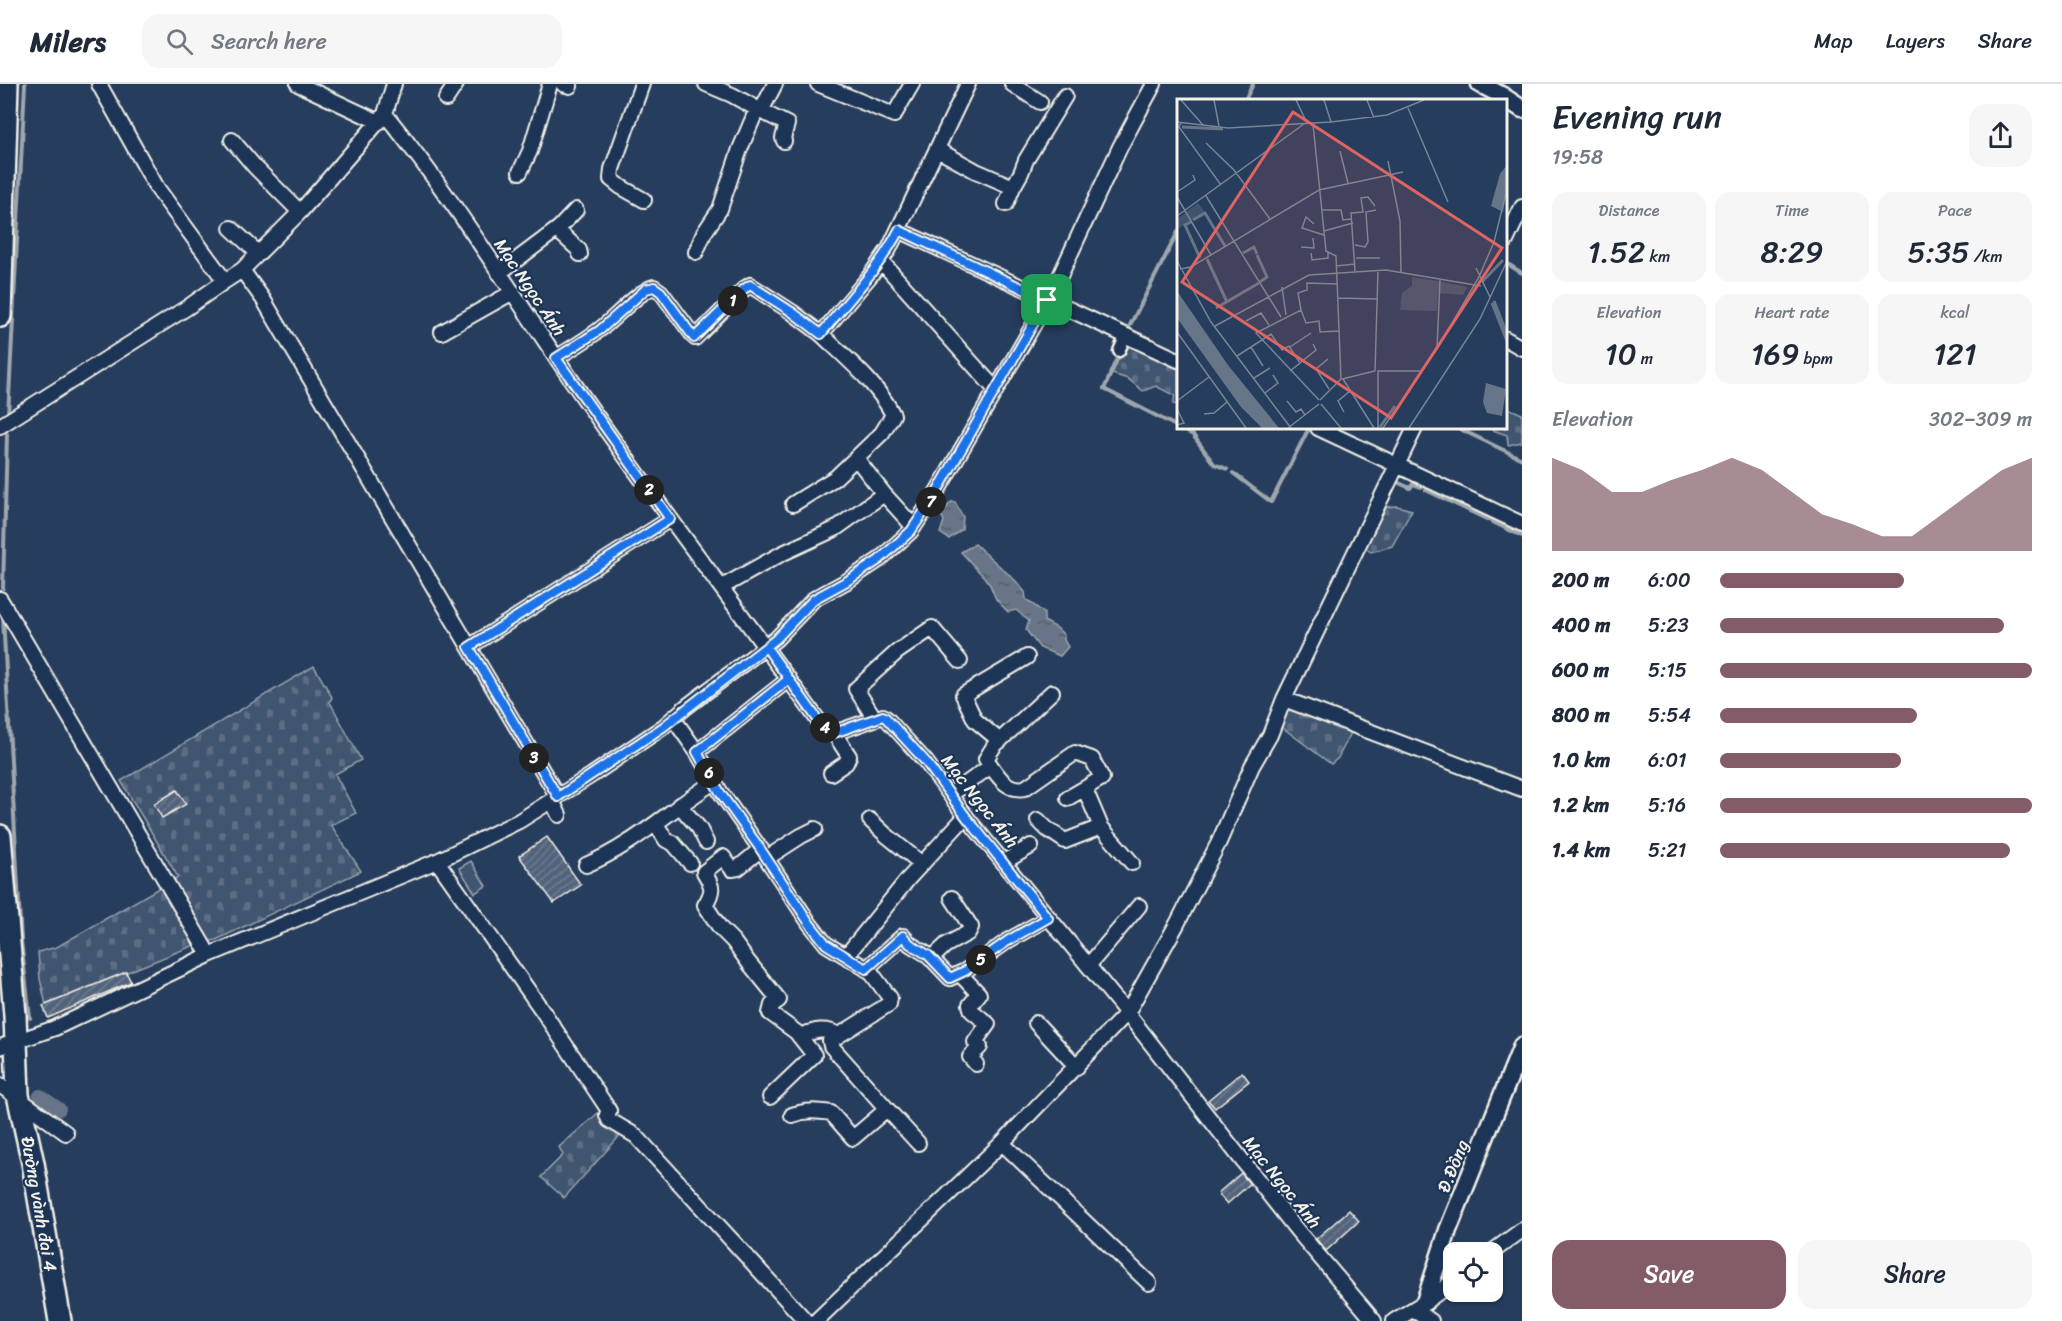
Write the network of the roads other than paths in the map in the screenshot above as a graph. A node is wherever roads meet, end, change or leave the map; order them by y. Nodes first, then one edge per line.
1 (7, 84) edge
2 (99, 84) edge
3 (299, 84) edge
4 (394, 84) edge
5 (456, 84) edge
6 (550, 84) edge
7 (642, 84) edge
8 (706, 84) edge
9 (775, 84) edge
10 (818, 84) edge
11 (912, 84) edge
12 (968, 84) edge
13 (1012, 84) edge
14 (1154, 84) edge
15 (1480, 84) edge
16 (1065, 96) dead end
17 (446, 99) dead end
18 (1040, 102) dead end
19 (1522, 109) edge
20 (759, 110) junction
21 (382, 118) junction
22 (232, 140) dead end
23 (784, 141) dead end
24 (938, 150) junction
25 (520, 172) dead end
26 (1013, 187) junction
27 (644, 200) dead end
28 (1006, 204) dead end
29 (1522, 207) edge
30 (576, 210) dead end
31 (300, 212) junction
32 (231, 228) dead end
33 (556, 230) junction
34 (899, 230) junction
35 (1507, 239) edge
36 (696, 252) dead end
37 (259, 254) junction
38 (580, 254) dead end
39 (881, 261) junction
40 (242, 270) junction
41 (500, 273) junction
42 (225, 281) junction
43 (513, 292) junction
44 (1047, 300) junction
45 (0, 316) edge
46 (442, 332) dead end
47 (821, 334) junction
48 (1126, 334) junction
49 (1507, 340) edge
50 (1522, 348) edge
51 (1119, 351) dead end
52 (556, 358) junction
53 (1177, 359) edge
54 (995, 389) junction
55 (0, 426) edge
56 (1320, 429) edge
57 (1415, 429) edge
58 (856, 458) junction
59 (1397, 465) junction
60 (884, 494) junction
61 (793, 504) dead end
62 (670, 519) junction
63 (1522, 524) edge
64 (914, 527) junction
65 (722, 587) junction
66 (0, 599) edge
67 (469, 647) junction
68 (766, 647) junction
69 (1027, 657) dead end
70 (960, 661) dead end
71 (789, 679) junction
72 (1052, 692) dead end
73 (1284, 699) junction
74 (673, 718) junction
75 (875, 719) junction
76 (834, 733) junction
77 (1000, 741) junction
78 (697, 752) junction
79 (991, 766) junction
80 (831, 773) dead end
81 (714, 782) junction
82 (1088, 787) junction
83 (1522, 789) edge
84 (950, 795) junction
85 (1068, 798) dead end
86 (555, 799) junction
87 (679, 805) junction
88 (559, 815) dead end
89 (966, 816) junction
90 (870, 820) dead end
91 (1038, 820) dead end
92 (656, 824) junction
93 (1101, 828) junction
94 (815, 829) dead end
95 (0, 836) edge
96 (706, 842) dead end
97 (1030, 846) dead end
98 (764, 854) junction
99 (437, 861) junction
100 (1004, 862) junction
101 (690, 863) dead end
102 (1132, 863) dead end
103 (922, 864) junction
104 (586, 865) dead end
105 (952, 898) dead end
106 (1139, 906) dead end
107 (1048, 918) junction
108 (209, 955) junction
109 (846, 956) junction
110 (931, 959) junction
111 (1088, 966) junction
112 (866, 969) junction
113 (960, 974) junction
114 (1127, 1013) junction
115 (1036, 1023) dead end
116 (839, 1035) junction
117 (800, 1036) junction
118 (8, 1045) edge
119 (1522, 1046) edge
120 (976, 1064) dead end
121 (1077, 1066) junction
122 (0, 1085) edge
123 (770, 1097) dead end
124 (19, 1099) junction
125 (887, 1109) junction
126 (792, 1115) dead end
127 (66, 1133) dead end
128 (918, 1143) dead end
129 (1002, 1143) junction
130 (1522, 1230) edge
131 (1503, 1244) edge
132 (1149, 1283) dead end
133 (1443, 1289) edge
134 (1419, 1306) junction
135 (60, 1321) edge
136 (806, 1321) edge
137 (816, 1321) edge
138 (1374, 1321) edge
139 (1394, 1321) edge
140 (1431, 1321) edge

1 - 45 main road
2 - 42 street
3 - 21 street
4 - 21 street
5 - 17 street
6 - 25 street
7 - 27 street
8 - 20 street
9 - 20 street
10 - 11 street
12 - 24 street
13 - 18 street
14 - 44 street
15 - 19 street
16 - 26 street
20 - 23 street
20 - 36 street
21 - 31 street
21 - 41 street, Mạc Ngọc Ánh
22 - 31 street
24 - 26 street
24 - 34 street
26 - 28 street
29 - 35 street
30 - 33 street
31 - 37 street
32 - 37 street
33 - 38 street
33 - 41 street
34 - 39 street
34 - 44 street
37 - 40 street
39 - 47 street
39 - 54 street
40 - 42 street
40 - 67 street
41 - 43 street, Mạc Ngọc Ánh
42 - 55 street
43 - 46 street
43 - 52 street, Mạc Ngọc Ánh
44 - 48 street
44 - 54 street
47 - 52 street
47 - 58 street
48 - 51 street
48 - 53 street
49 - 50 street
52 - 62 street, Mạc Ngọc Ánh
54 - 64 street
56 - 59 street
57 - 59 street
58 - 60 street
58 - 61 street
59 - 63 street
59 - 73 street
60 - 64 street
60 - 65 street
62 - 65 street, Mạc Ngọc Ánh
62 - 67 street
64 - 68 street
65 - 68 street, Mạc Ngọc Ánh
66 - 108 street
67 - 86 street
68 - 71 street, Mạc Ngọc Ánh
68 - 74 street
69 - 77 street
70 - 75 street
71 - 76 street, Mạc Ngọc Ánh
71 - 78 street
72 - 77 street
73 - 83 street
73 - 114 street
74 - 78 street
74 - 86 street
75 - 76 street
75 - 84 street, Mạc Ngọc Ánh
76 - 80 street, Mạc Ngọc Ánh
77 - 79 street
78 - 81 street
79 - 82 street
79 - 84 street
81 - 87 street
81 - 98 street
82 - 85 street
82 - 93 street
84 - 89 street, Mạc Ngọc Ánh
86 - 88 street
86 - 99 street
87 - 92 street
87 - 96 street
89 - 100 street, Mạc Ngọc Ánh
89 - 103 street
90 - 103 street
91 - 93 street
92 - 101 street
92 - 104 street
93 - 102 street
94 - 98 street
95 - 118 main road, Đường vành đai 4
97 - 100 street
98 - 109 street
98 - 117 street
99 - 108 street
99 - 136 street
100 - 107 street, Mạc Ngọc Ánh
103 - 109 street
105 - 110 street
106 - 111 street
107 - 111 street, Mạc Ngọc Ánh
107 - 113 street
108 - 118 street
109 - 112 street
110 - 112 street
110 - 113 street
111 - 114 street, Mạc Ngọc Ánh
112 - 116 street
113 - 120 street
114 - 121 street
114 - 138 street, Mạc Ngọc Ánh
115 - 121 street
116 - 117 street
116 - 125 street
117 - 123 street
118 - 124 main road, Đường vành đai 4
119 - 134 street, Đ.Đồng
121 - 129 street
122 - 124 street
124 - 127 street
124 - 135 main road, Đường vành đai 4
125 - 126 street
125 - 128 street
129 - 132 street
129 - 137 street
130 - 131 street
133 - 134 street
134 - 139 street
134 - 140 street

